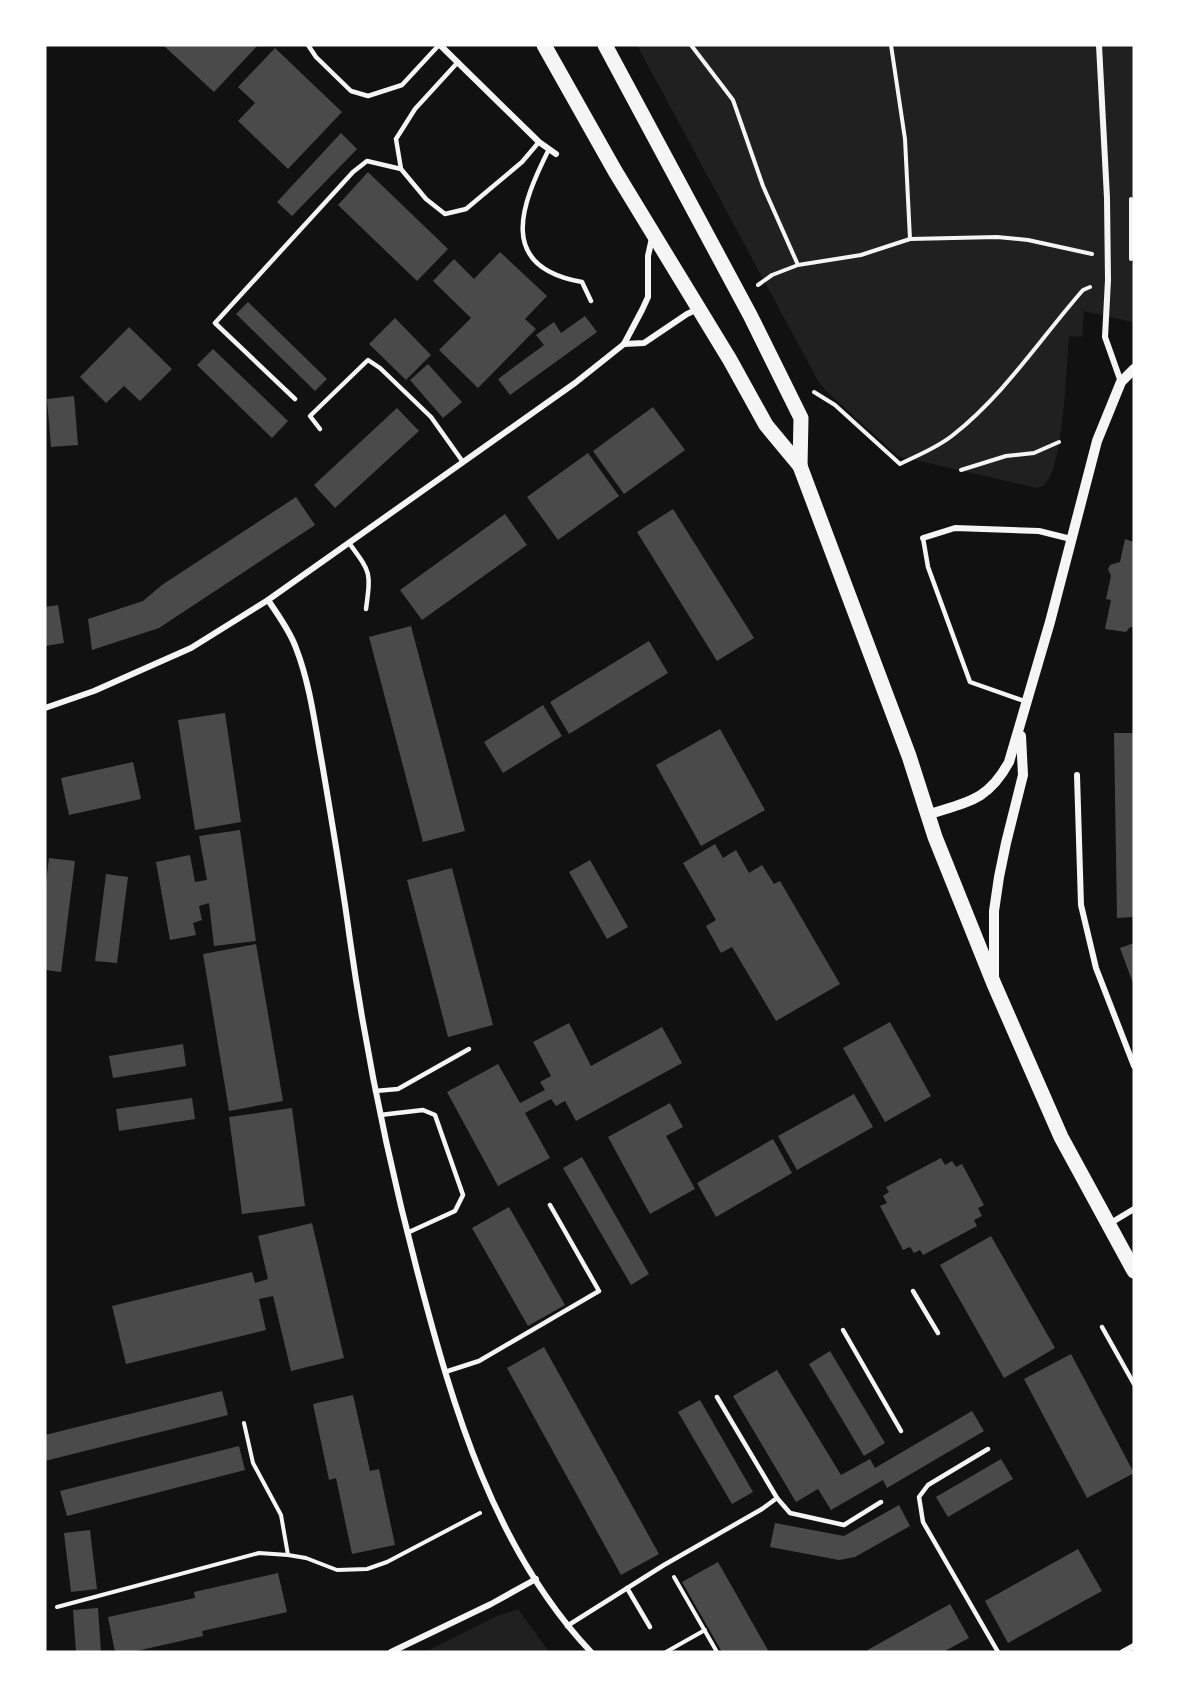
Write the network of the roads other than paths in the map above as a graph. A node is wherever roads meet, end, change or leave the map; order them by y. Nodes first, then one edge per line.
1 (308, 45) edge
2 (440, 45) edge
3 (544, 45) edge
4 (605, 45) edge
5 (1100, 45) edge
6 (458, 62) junction
7 (539, 142) junction
8 (549, 149) junction
9 (555, 154) dead end
10 (401, 169) junction
11 (653, 234) junction
12 (591, 301) dead end
13 (699, 309) junction
14 (624, 344) junction
15 (1134, 369) edge
16 (1121, 382) junction
17 (295, 399) dead end
18 (320, 429) dead end
19 (463, 462) junction
20 (800, 466) junction
21 (923, 538) joint
22 (1071, 539) junction
23 (349, 543) junction
24 (268, 600) junction
25 (366, 609) dead end
26 (1027, 702) junction
27 (45, 708) edge
28 (1020, 727) junction
29 (1077, 775) dead end
30 (927, 815) junction
31 (994, 984) junction
32 (469, 1049) dead end
33 (1134, 1066) edge
34 (375, 1091) junction
35 (380, 1115) junction
36 (550, 1205) dead end
37 (1134, 1209) edge
38 (1108, 1225) junction
39 (407, 1233) junction
40 (1134, 1271) edge
41 (913, 1291) dead end
42 (1102, 1327) dead end
43 (843, 1330) dead end
44 (938, 1333) dead end
45 (445, 1372) junction
46 (1134, 1384) edge
47 (717, 1397) dead end
48 (901, 1431) dead end
49 (988, 1449) dead end
50 (777, 1498) junction
51 (881, 1502) dead end
52 (536, 1579) junction
53 (627, 1588) junction
54 (567, 1626) junction
55 (650, 1627) dead end
56 (1134, 1646) edge
57 (391, 1652) edge
58 (591, 1652) edge
59 (998, 1652) edge
60 (1123, 1652) edge

1 - 2 lane
2 - 6 street
3 - 11 main road
4 - 20 main road
5 - 16 street
6 - 7 street
6 - 10 lane
7 - 8 street
7 - 10 lane
8 - 9 street
8 - 12 lane
10 - 17 lane
11 - 13 main road
11 - 14 street
13 - 14 street
13 - 20 main road
14 - 19 street
15 - 16 street
16 - 22 street
18 - 19 lane
19 - 23 street
20 - 30 main road
21 - 22 street
21 - 26 lane
22 - 26 street
23 - 24 street
23 - 25 lane
24 - 27 street
24 - 34 street
26 - 28 street
28 - 30 street
28 - 31 street
29 - 33 street
30 - 31 main road
31 - 38 main road
32 - 34 lane
34 - 35 street
35 - 39 street
35 - 39 lane
36 - 45 lane
37 - 38 street
38 - 40 main road
39 - 45 street
41 - 44 lane
42 - 46 lane
43 - 48 lane
45 - 52 street
47 - 50 lane
49 - 59 lane
50 - 51 lane
50 - 53 lane
52 - 54 street
52 - 57 street
53 - 54 lane
53 - 55 lane
54 - 58 street
56 - 60 street

